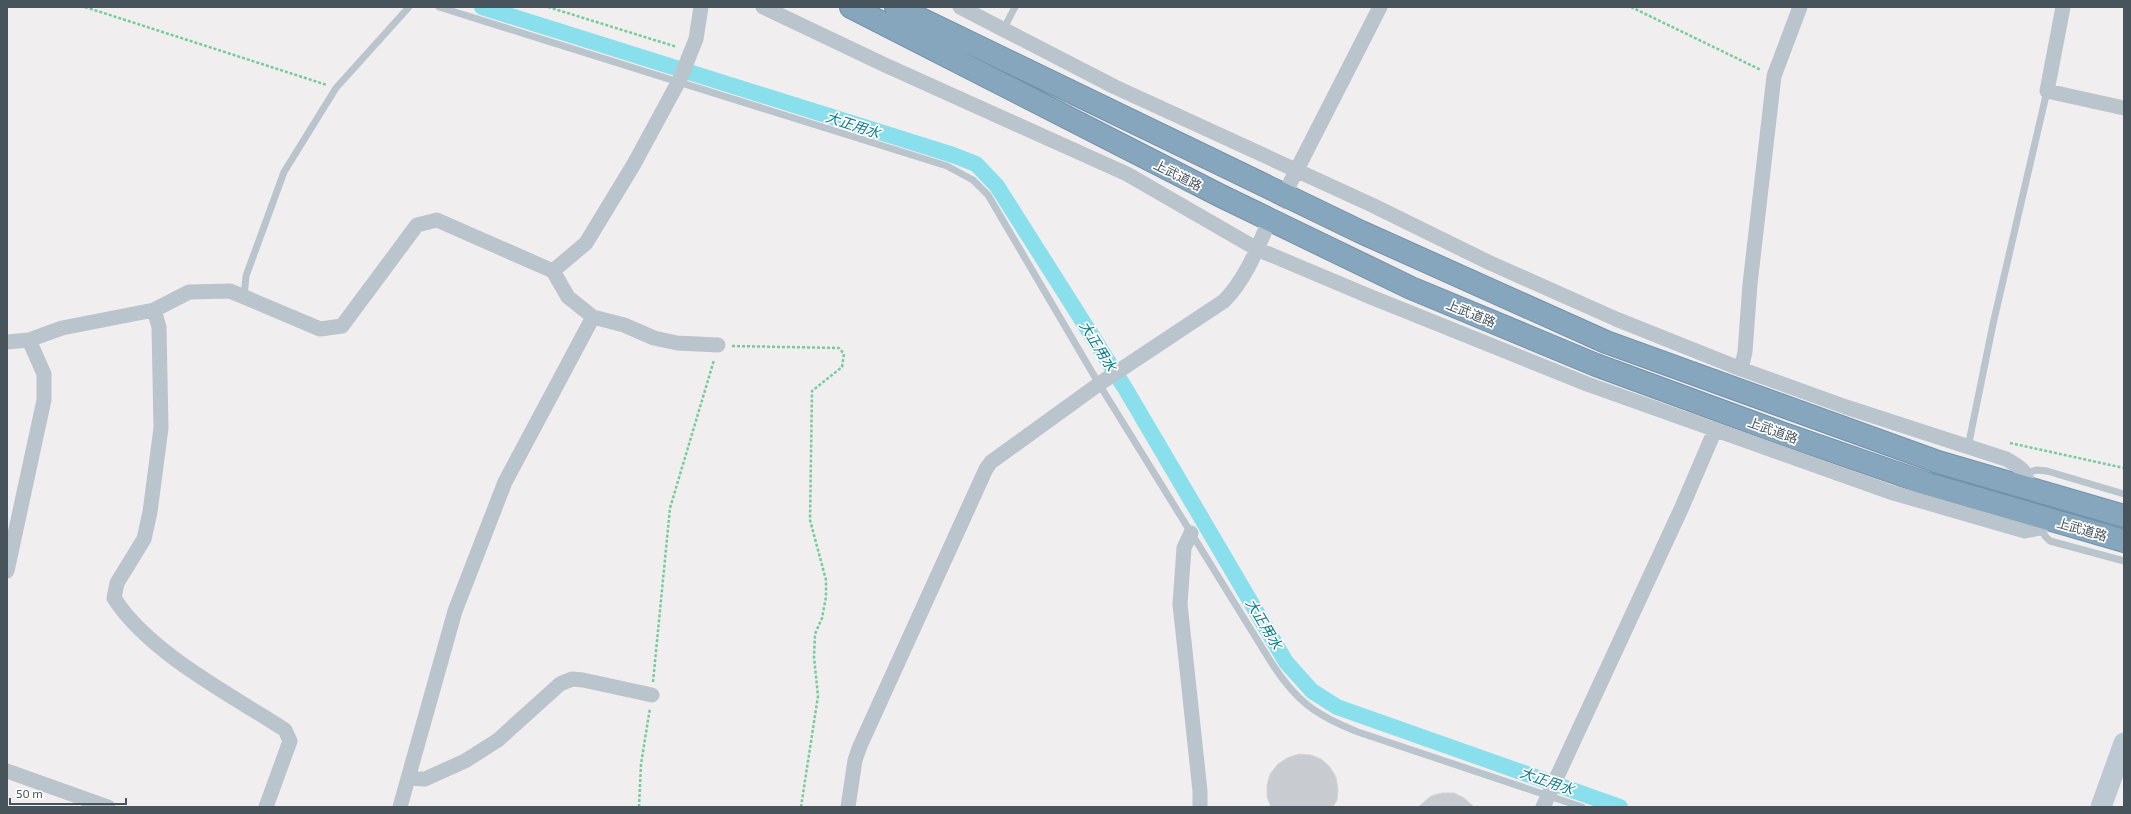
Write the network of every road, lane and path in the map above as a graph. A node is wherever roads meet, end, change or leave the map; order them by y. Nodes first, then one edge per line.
1 (85, 7) edge
2 (409, 7) edge
3 (439, 7) edge
4 (548, 7) edge
5 (701, 7) edge
6 (763, 7) edge
7 (850, 7) edge
8 (896, 7) edge
9 (960, 7) edge
10 (1015, 7) edge
11 (1380, 7) edge
12 (1631, 7) edge
13 (1800, 7) edge
14 (2063, 7) edge
15 (1003, 30) junction
16 (689, 56) junction
17 (1774, 76) junction
18 (679, 81) junction
19 (336, 88) junction
20 (2047, 91) junction
21 (2124, 108) edge
22 (1297, 172) junction
23 (1290, 185) tunnel mouth
24 (1267, 226) tunnel mouth
25 (1257, 249) junction
26 (553, 271) junction
27 (244, 297) junction
28 (154, 310) junction
29 (593, 317) junction
30 (29, 340) junction
31 (7, 342) edge
32 (718, 345) junction
33 (1741, 369) junction
34 (1102, 382) junction
35 (1715, 430) junction
36 (2009, 443) dead end
37 (1968, 447) junction
38 (2124, 468) edge
39 (2026, 481) junction
40 (2124, 494) edge
41 (2124, 516) edge
42 (2043, 523) junction
43 (1191, 534) junction
44 (2124, 542) edge
45 (2124, 561) edge
46 (7, 571) edge
47 (652, 695) junction
48 (2124, 744) edge
49 (7, 771) edge
50 (408, 778) junction
51 (1549, 800) edge
52 (108, 807) edge
53 (266, 807) edge
54 (400, 807) edge
55 (639, 807) edge
56 (801, 807) edge
57 (848, 807) edge
58 (1200, 807) edge
59 (1582, 807) edge
60 (2101, 807) edge

1 - 19 path
2 - 19 lane
3 - 18 lane
4 - 16 path
5 - 16 street
6 - 25 street
7 - 42 highway, 上武道路
8 - 39 highway, 上武道路
9 - 15 street
10 - 15 lane
11 - 22 street
12 - 17 path
13 - 17 street
14 - 20 street
15 - 22 street
16 - 18 street
17 - 33 street
18 - 26 street
18 - 34 lane
19 - 27 lane
20 - 21 street
20 - 37 lane
22 - 23 street
22 - 33 street
24 - 25 street
25 - 34 street
25 - 35 street
26 - 27 street
26 - 29 street
27 - 28 street
28 - 30 street
28 - 53 street
29 - 32 street
29 - 50 street
30 - 31 street
30 - 46 street
32 - 47 path
32 - 56 path
33 - 37 street
34 - 43 lane
34 - 57 street
35 - 42 street
35 - 51 street
36 - 38 path
37 - 39 street
39 - 40 lane
39 - 41 highway, 上武道路
42 - 44 highway, 上武道路
42 - 45 lane
43 - 51 lane
43 - 58 street
47 - 50 street
47 - 55 path
48 - 60 street
49 - 52 street
50 - 54 street
51 - 59 lane

